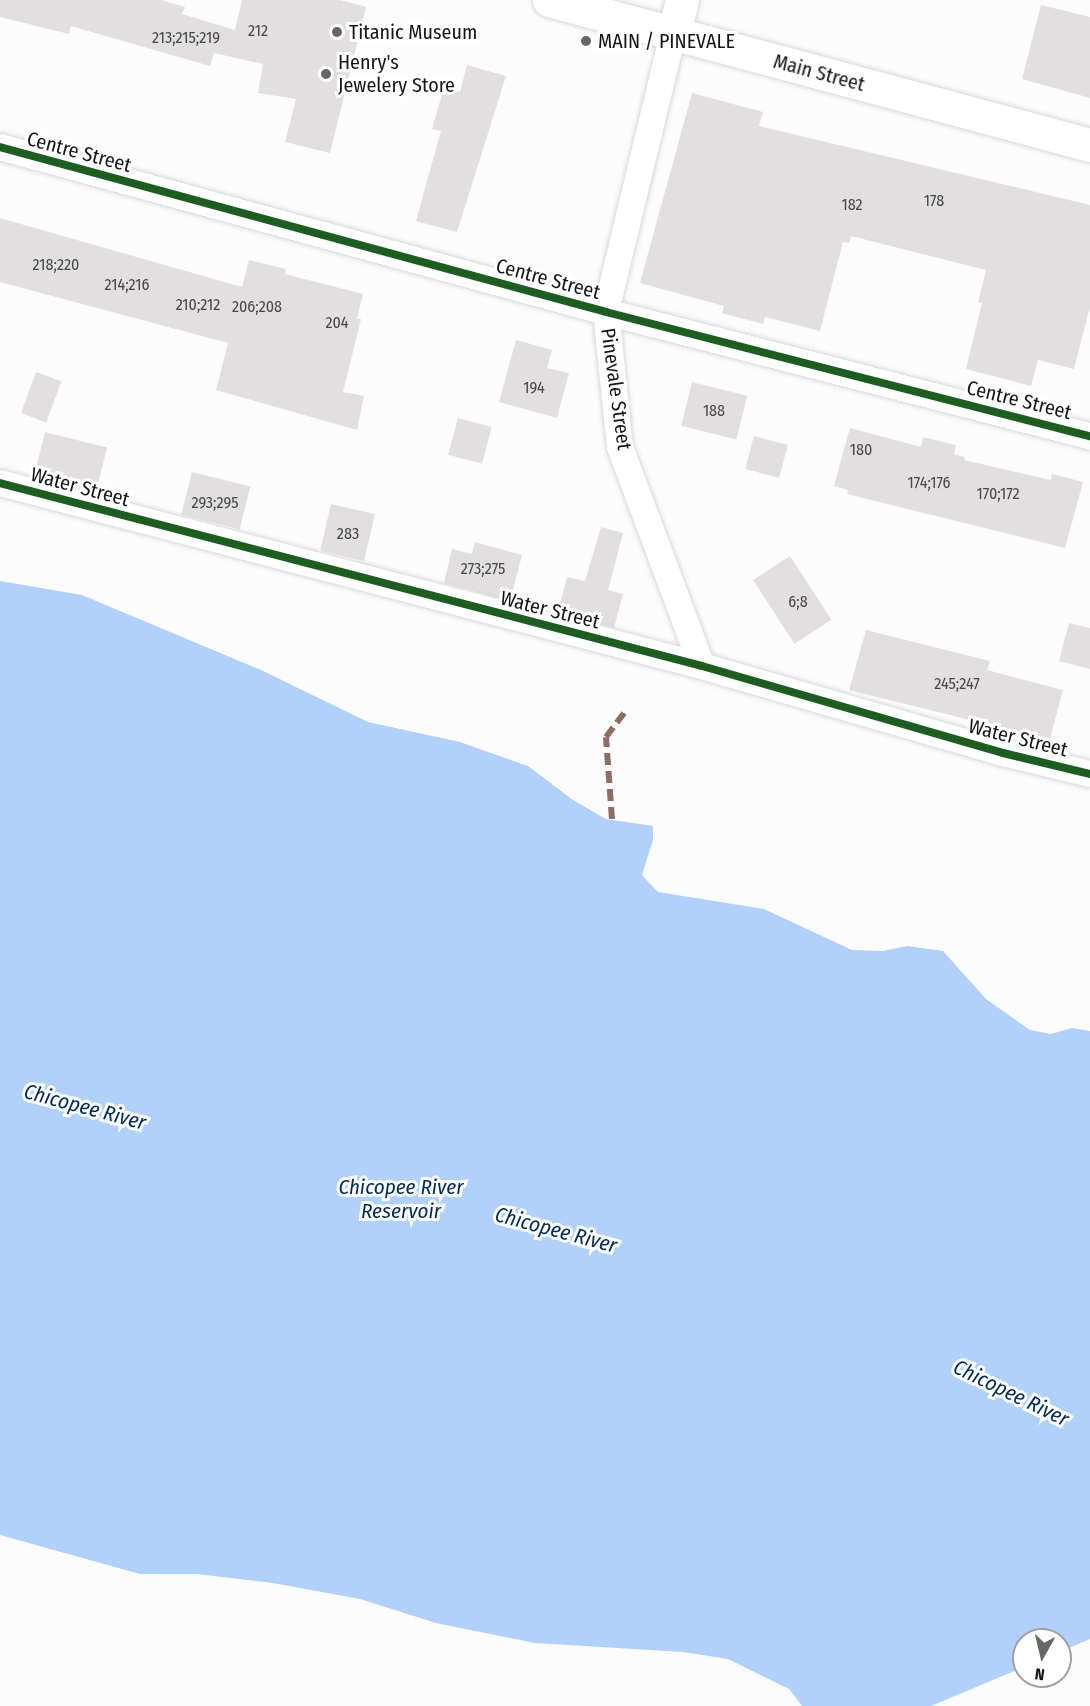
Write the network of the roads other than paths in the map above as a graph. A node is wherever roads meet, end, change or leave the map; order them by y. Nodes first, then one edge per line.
1 (549, 0) edge
2 (682, 0) edge
3 (673, 34) junction
4 (1090, 145) edge
5 (0, 147) edge
6 (606, 312) junction
7 (1090, 436) edge
8 (0, 483) edge
9 (702, 666) junction
10 (1090, 774) edge

1 - 3 main road, Main Street
2 - 3 main road, Pinevale Street
3 - 4 main road, Main Street
3 - 6 street, Pinevale Street
5 - 6 street, Centre Street
6 - 7 street, Centre Street
6 - 9 street, Pinevale Street
8 - 9 street, Water Street
9 - 10 street, Water Street

